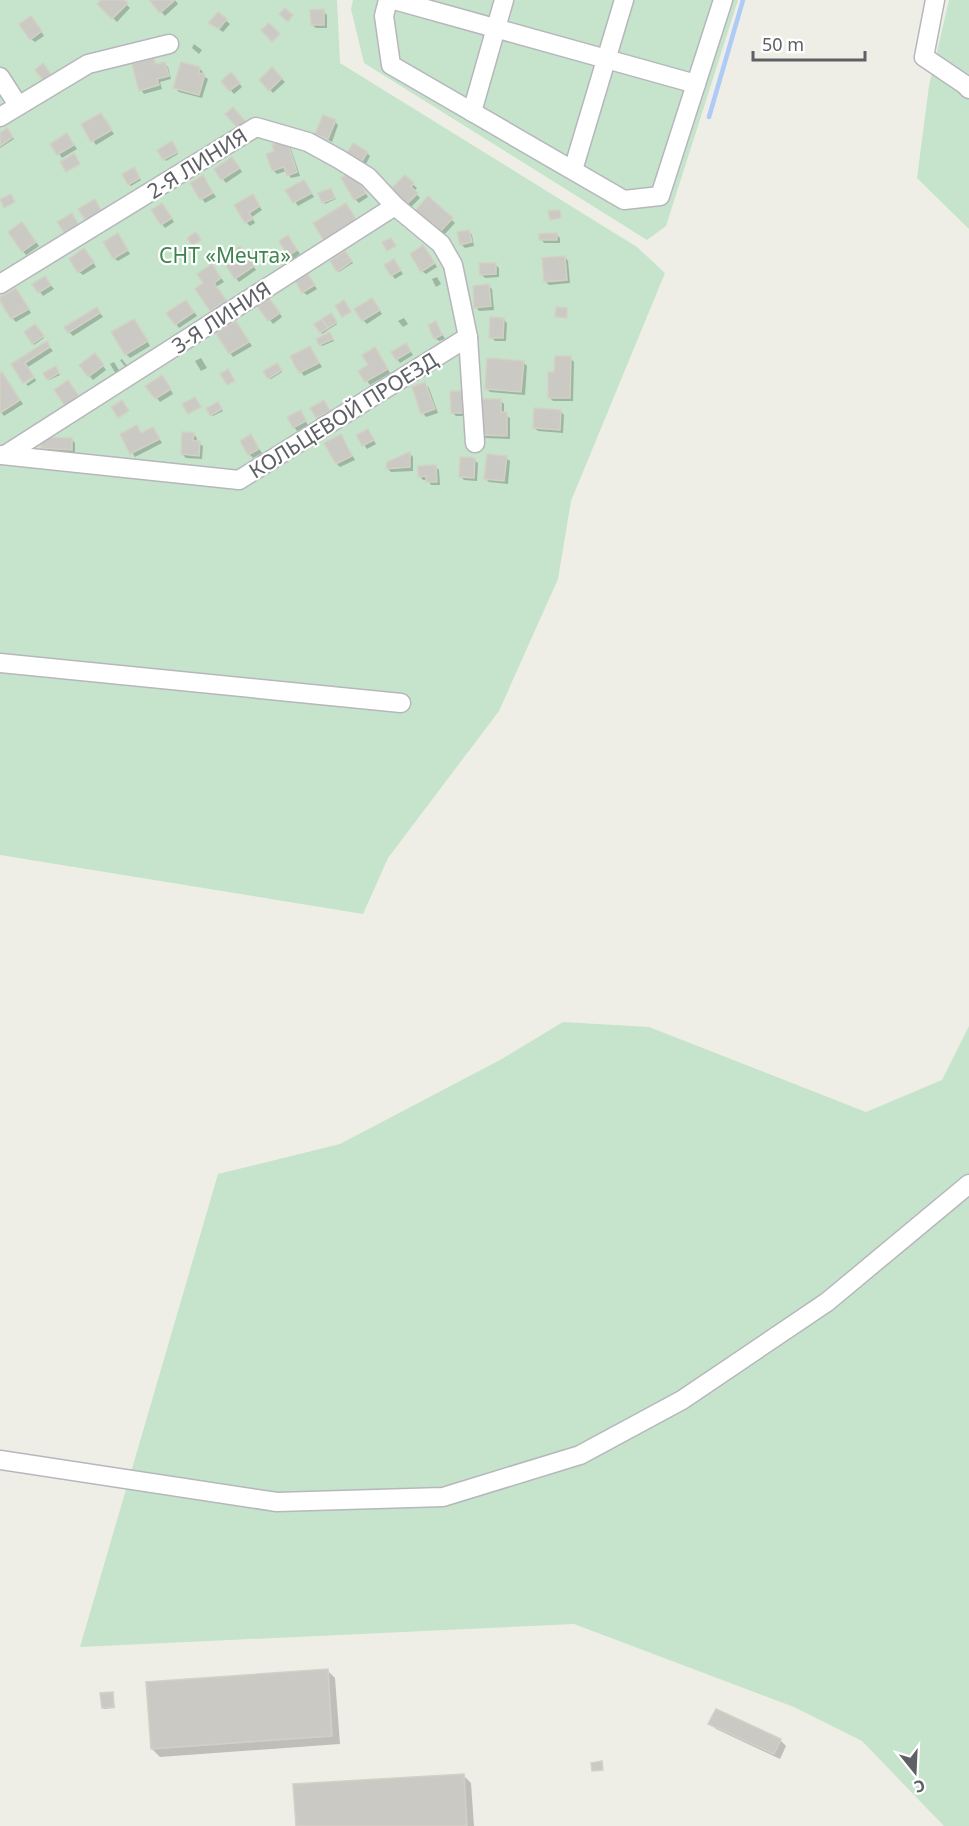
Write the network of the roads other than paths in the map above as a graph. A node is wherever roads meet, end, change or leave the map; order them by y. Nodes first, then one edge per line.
1 (388, 0) edge
2 (394, 0) edge
3 (504, 0) edge
4 (624, 0) edge
5 (723, 0) edge
6 (935, 0) edge
7 (496, 27) junction
8 (169, 44) dead end
9 (606, 58) junction
10 (0, 77) edge
11 (968, 82) edge
12 (696, 84) junction
13 (18, 105) junction
14 (472, 112) junction
15 (0, 117) edge
16 (573, 170) junction
17 (395, 206) junction
18 (0, 284) edge
19 (468, 337) junction
20 (475, 444) dead end
21 (2, 455) edge
22 (0, 663) edge
23 (401, 703) dead end
24 (969, 1185) edge
25 (0, 1460) edge

1 - 14 street
2 - 7 street
3 - 7 street
4 - 9 street
5 - 12 street
6 - 11 street
7 - 9 street
7 - 14 street
8 - 13 street
9 - 12 street
9 - 16 street
10 - 13 street
12 - 16 street
13 - 15 street
14 - 16 street
17 - 18 street, 2-Я ЛИНИЯ
17 - 19 street
17 - 21 street, 3-Я ЛИНИЯ
19 - 20 street
19 - 21 street, КОЛЬЦЕВОЙ ПРОЕЗД
22 - 23 street
24 - 25 street

